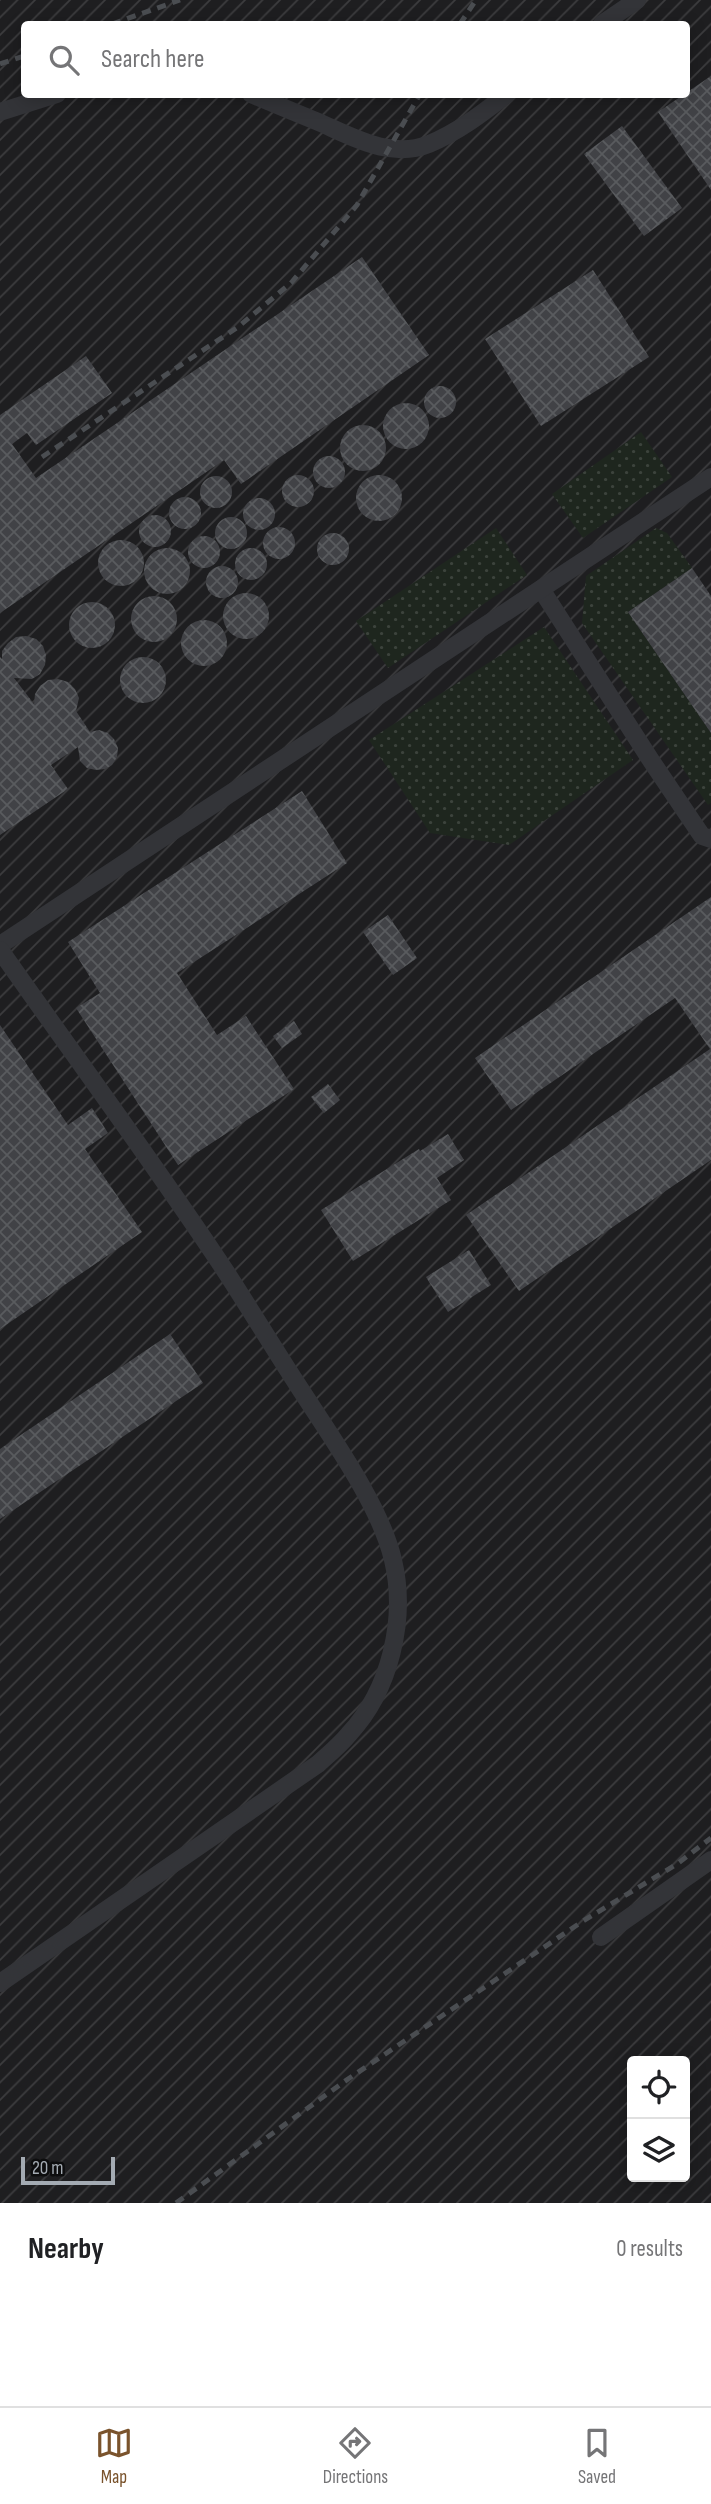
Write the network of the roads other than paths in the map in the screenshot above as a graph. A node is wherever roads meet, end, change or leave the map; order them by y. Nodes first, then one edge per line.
1 (636, 0) edge
2 (606, 21) edge
3 (44, 98) edge
4 (260, 98) edge
5 (502, 98) edge
6 (0, 111) edge
7 (711, 477) edge
8 (541, 589) junction
9 (711, 839) edge
10 (0, 945) edge
11 (0, 950) edge
12 (711, 1860) edge
13 (601, 1937) dead end
14 (0, 1983) edge

1 - 2 lane
3 - 6 lane
4 - 5 lane
7 - 8 lane
8 - 9 lane
8 - 10 lane
11 - 14 lane
12 - 13 lane

